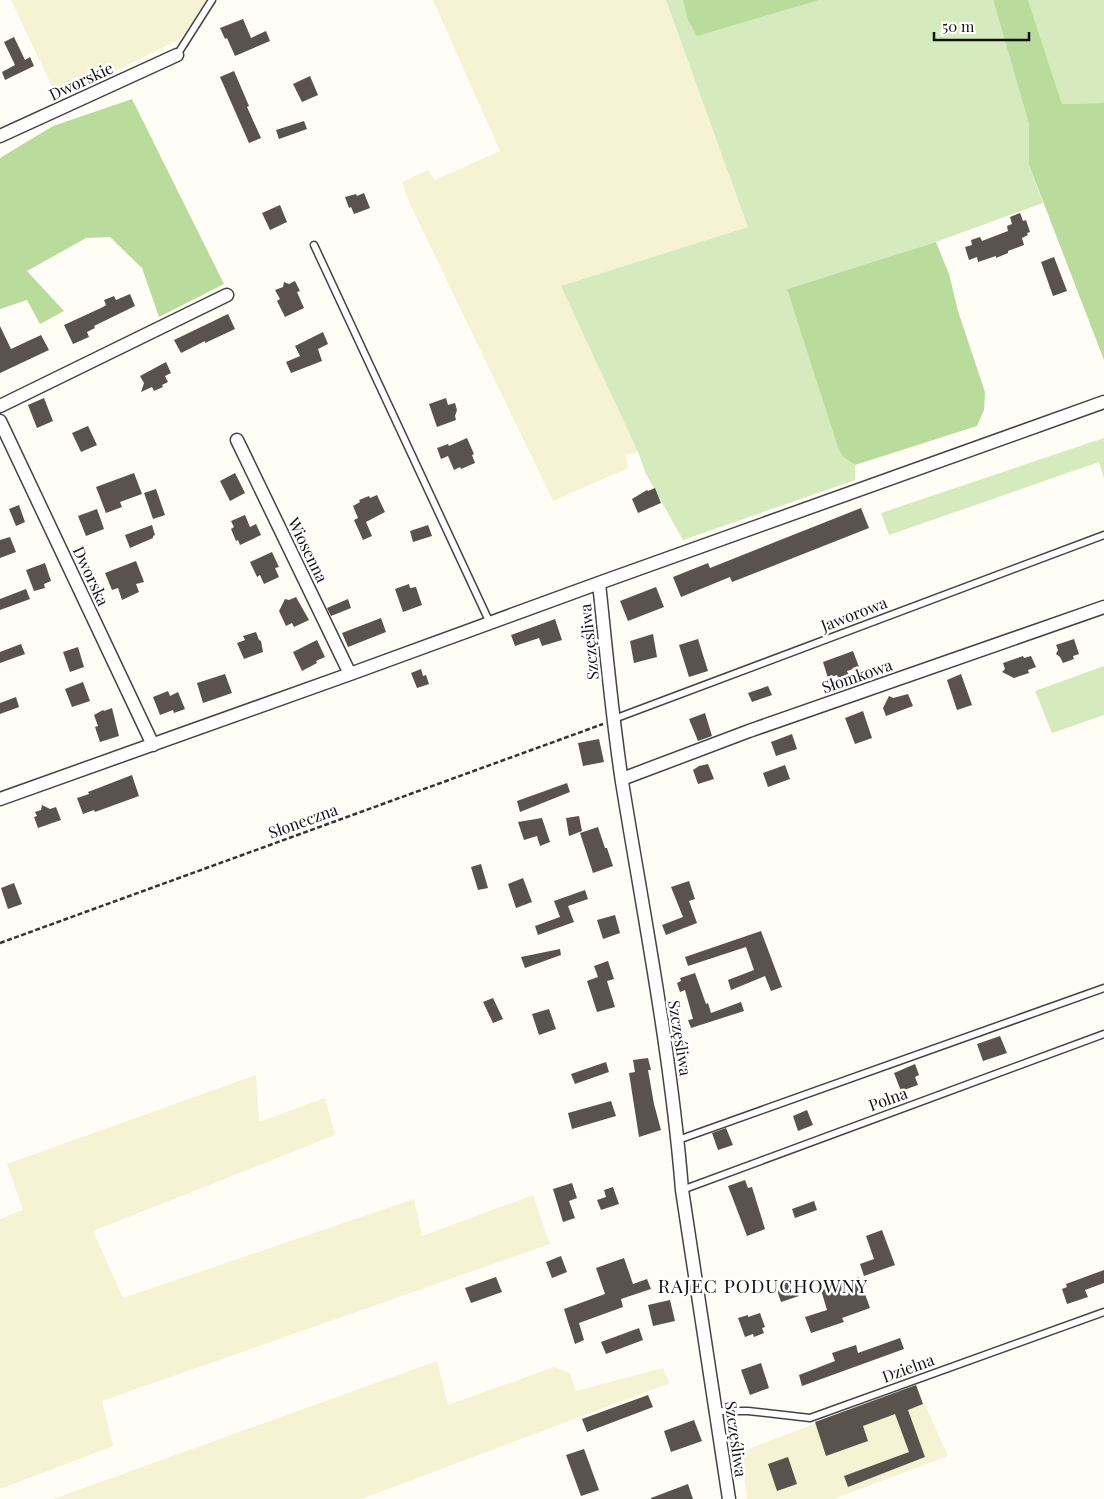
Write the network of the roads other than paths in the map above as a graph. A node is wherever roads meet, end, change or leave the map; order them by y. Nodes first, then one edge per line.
1 (212, 0) edge
2 (177, 55) joint
3 (0, 136) edge
4 (314, 245) dead end
5 (227, 295) dead end
6 (1104, 402) edge
7 (0, 406) edge
8 (0, 421) edge
9 (236, 440) dead end
10 (1104, 535) edge
11 (599, 583) junction
12 (1104, 607) edge
13 (490, 623) junction
14 (350, 674) junction
15 (614, 720) junction
16 (153, 745) junction
17 (622, 779) junction
18 (0, 799) edge
19 (1104, 988) edge
20 (1104, 1034) edge
21 (678, 1140) junction
22 (682, 1190) junction
23 (1104, 1312) edge
24 (716, 1411) junction
25 (729, 1499) edge

1 - 2 lane
2 - 3 street, Dworskie
4 - 13 lane
5 - 7 street
6 - 11 street
8 - 16 street, Dworska
9 - 14 street, Wiosenna
10 - 15 lane, Jaworowa
11 - 13 street
11 - 15 street, Szczęśliwa
12 - 17 street, Słomkowa
13 - 14 street
14 - 16 street
15 - 17 street, Szczęśliwa
16 - 18 street
17 - 21 street, Szczęśliwa
19 - 21 lane
20 - 22 lane, Polna
21 - 22 street, Szczęśliwa
22 - 24 street, Szczęśliwa
23 - 24 lane, Dzielna
24 - 25 street, Szczęśliwa

